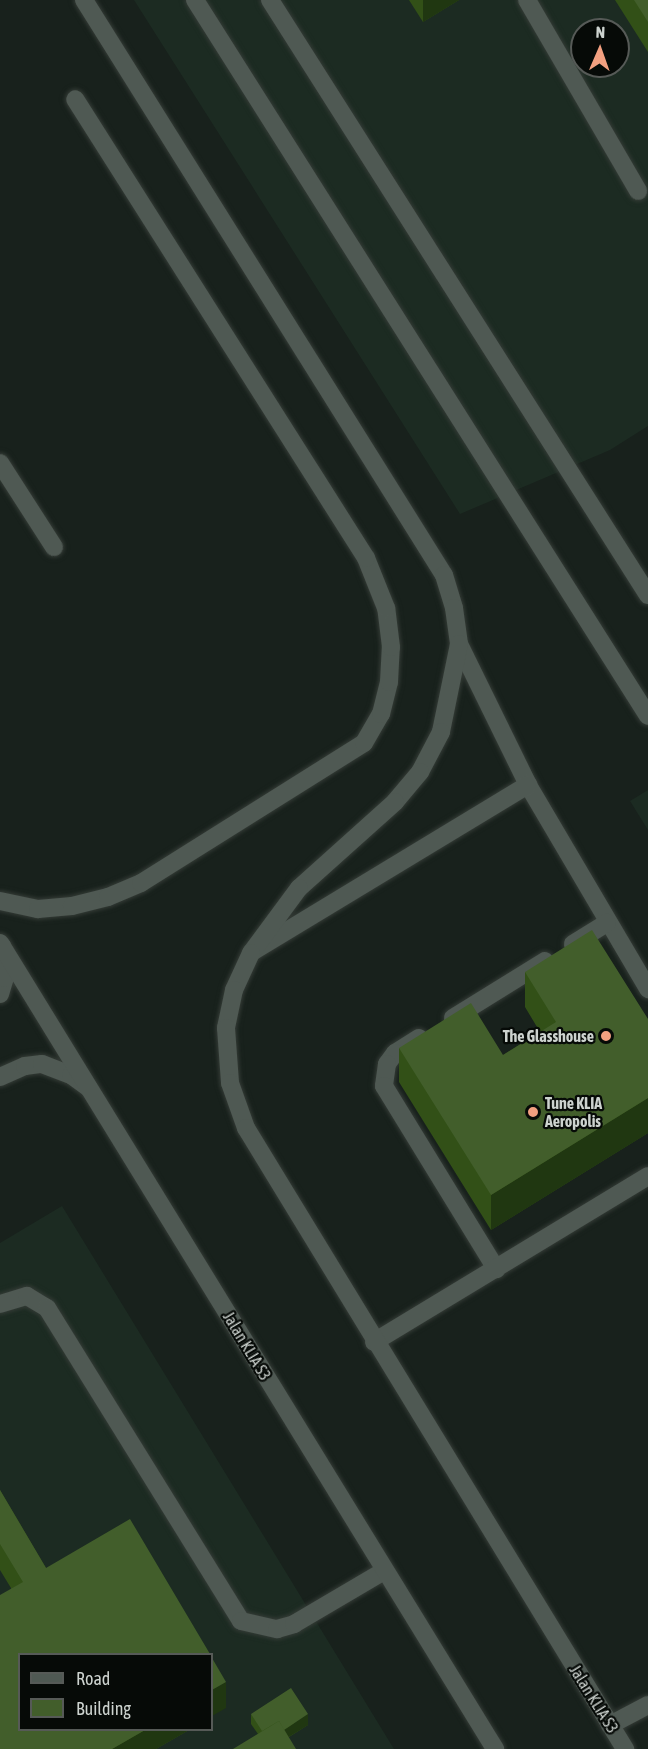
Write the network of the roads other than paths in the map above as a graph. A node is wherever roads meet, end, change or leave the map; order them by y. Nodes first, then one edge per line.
1 (84, 0) edge
2 (195, 0) edge
3 (270, 0) edge
4 (528, 0) edge
5 (75, 99) dead end
6 (638, 191) dead end
7 (0, 462) edge
8 (54, 547) dead end
9 (648, 595) edge
10 (459, 644) junction
11 (648, 716) edge
12 (528, 785) junction
13 (0, 902) edge
14 (608, 923) junction
15 (1, 945) edge
16 (251, 952) junction
17 (648, 989) edge
18 (0, 994) edge
19 (0, 1077) edge
20 (89, 1088) junction
21 (648, 1176) edge
22 (496, 1269) junction
23 (0, 1304) edge
24 (374, 1342) junction
25 (384, 1571) junction
26 (648, 1705) edge
27 (610, 1725) junction
28 (495, 1749) edge
29 (625, 1749) edge

1 - 10 street
2 - 11 street
3 - 9 street
4 - 6 street
5 - 13 street
7 - 8 street
10 - 12 street
10 - 16 street, Jalan KLIA S3
12 - 14 street
12 - 16 street
14 - 17 street
14 - 22 street
15 - 18 street
15 - 20 street, Jalan KLIA S3
16 - 24 street, Jalan KLIA S3
19 - 20 street
20 - 25 street, Jalan KLIA S3
21 - 22 street
22 - 24 street
23 - 25 street
24 - 27 street, Jalan KLIA S3
25 - 28 street, Jalan KLIA S3
26 - 27 street
27 - 29 street, Jalan KLIA S3

